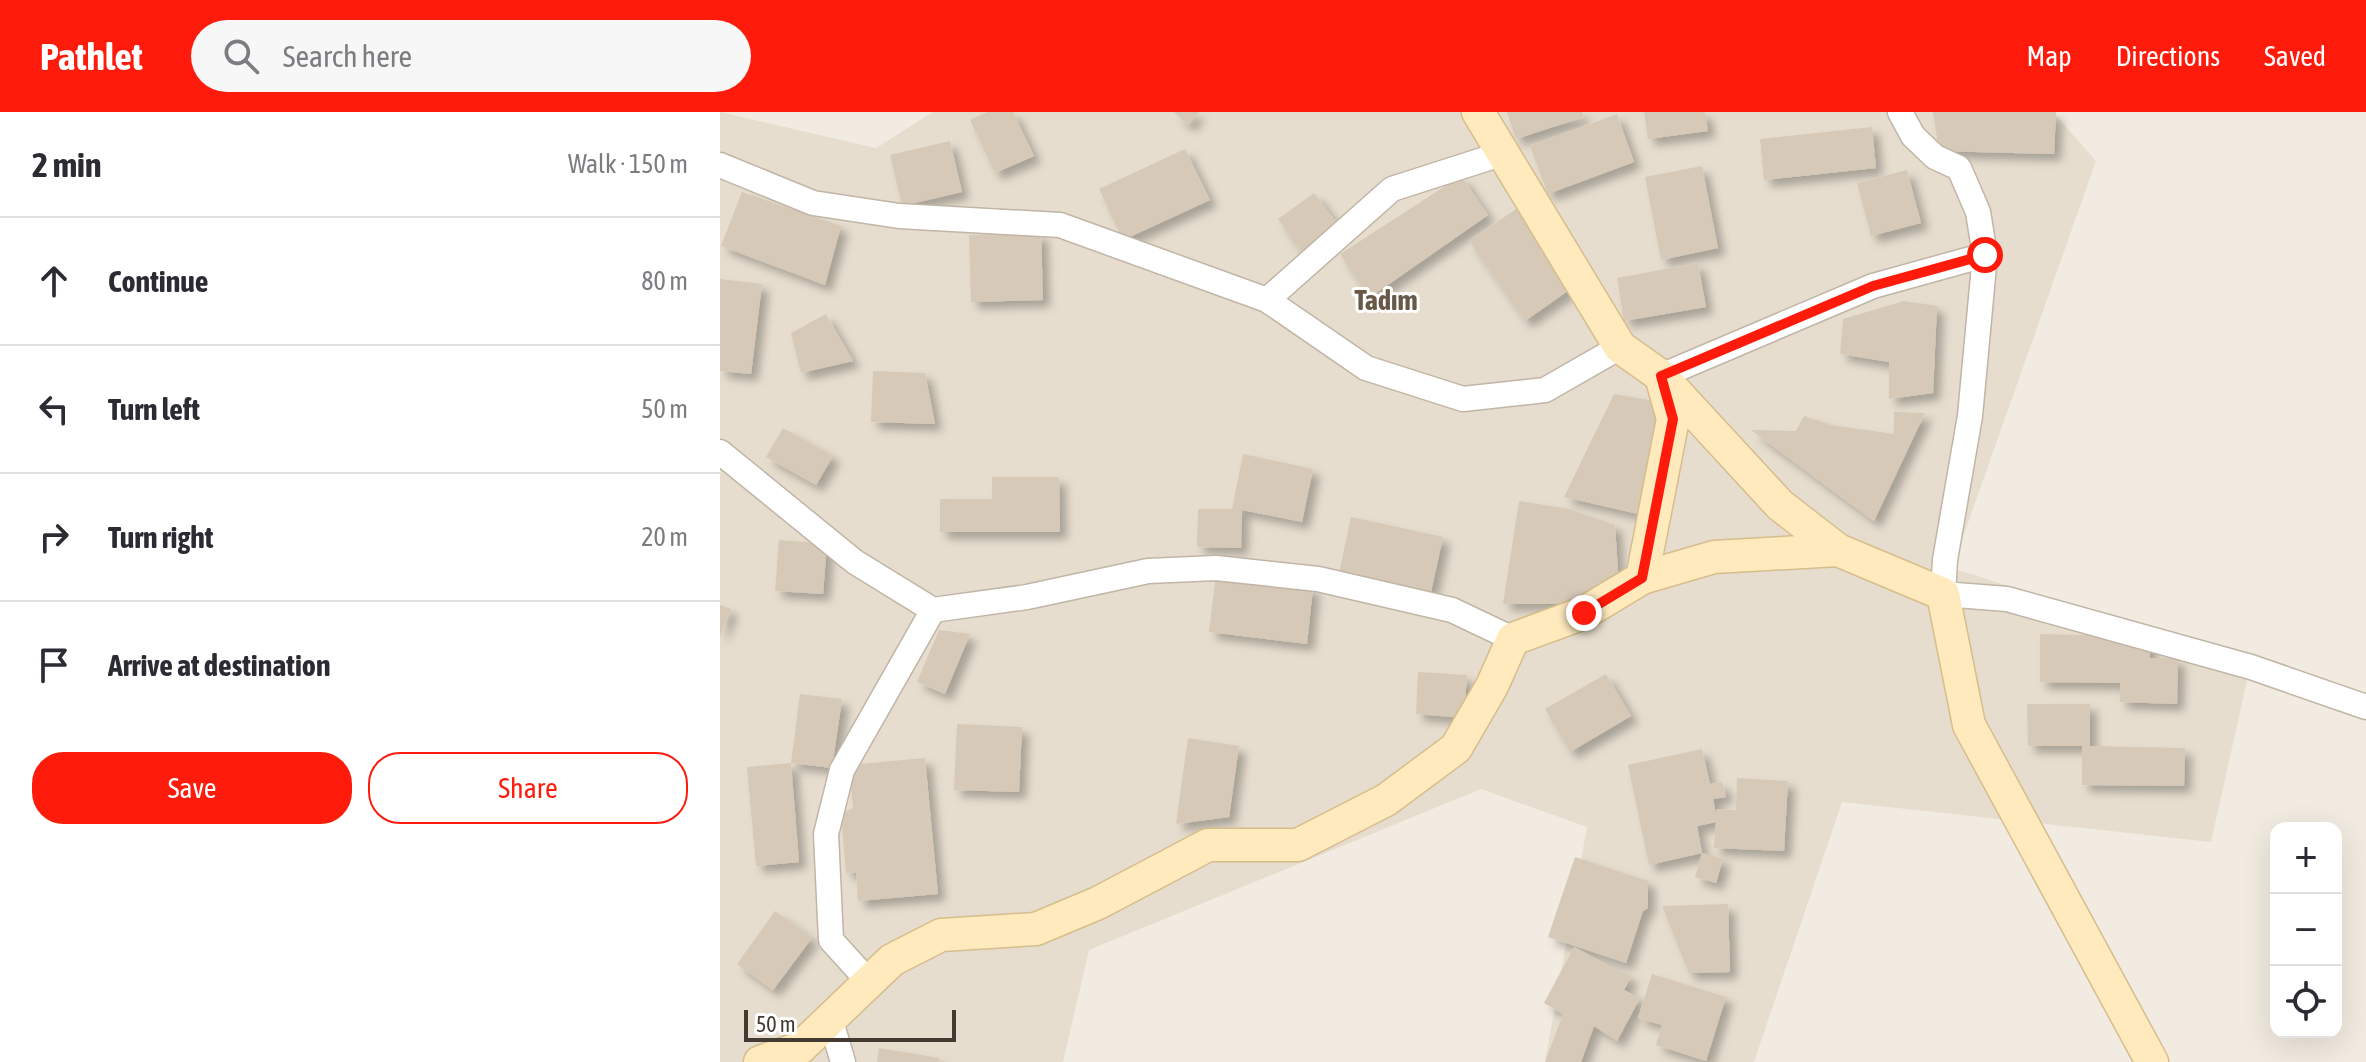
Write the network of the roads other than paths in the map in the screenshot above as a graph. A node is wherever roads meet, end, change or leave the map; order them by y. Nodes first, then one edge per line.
1 (1478, 112) edge
2 (1900, 112) edge
3 (1501, 154) junction
4 (720, 165) edge
5 (1985, 255) junction
6 (1267, 300) junction
7 (1620, 347) junction
8 (1661, 376) junction
9 (720, 452) edge
10 (1838, 550) junction
11 (1642, 578) junction
12 (1943, 594) junction
13 (933, 610) junction
14 (1513, 639) junction
15 (2366, 707) edge
16 (869, 982) junction
17 (830, 1018) junction
18 (760, 1062) edge
19 (843, 1062) edge
20 (2152, 1062) edge

1 - 3 street
2 - 5 street
3 - 6 street
3 - 7 street
4 - 6 street
5 - 8 street
5 - 12 street
6 - 7 street
7 - 8 street
8 - 10 street
8 - 11 street
9 - 13 street
10 - 11 street
10 - 12 street
11 - 14 street
12 - 15 street
12 - 20 street
13 - 14 street
13 - 16 street
14 - 16 street
16 - 17 street
17 - 18 street
17 - 19 street

